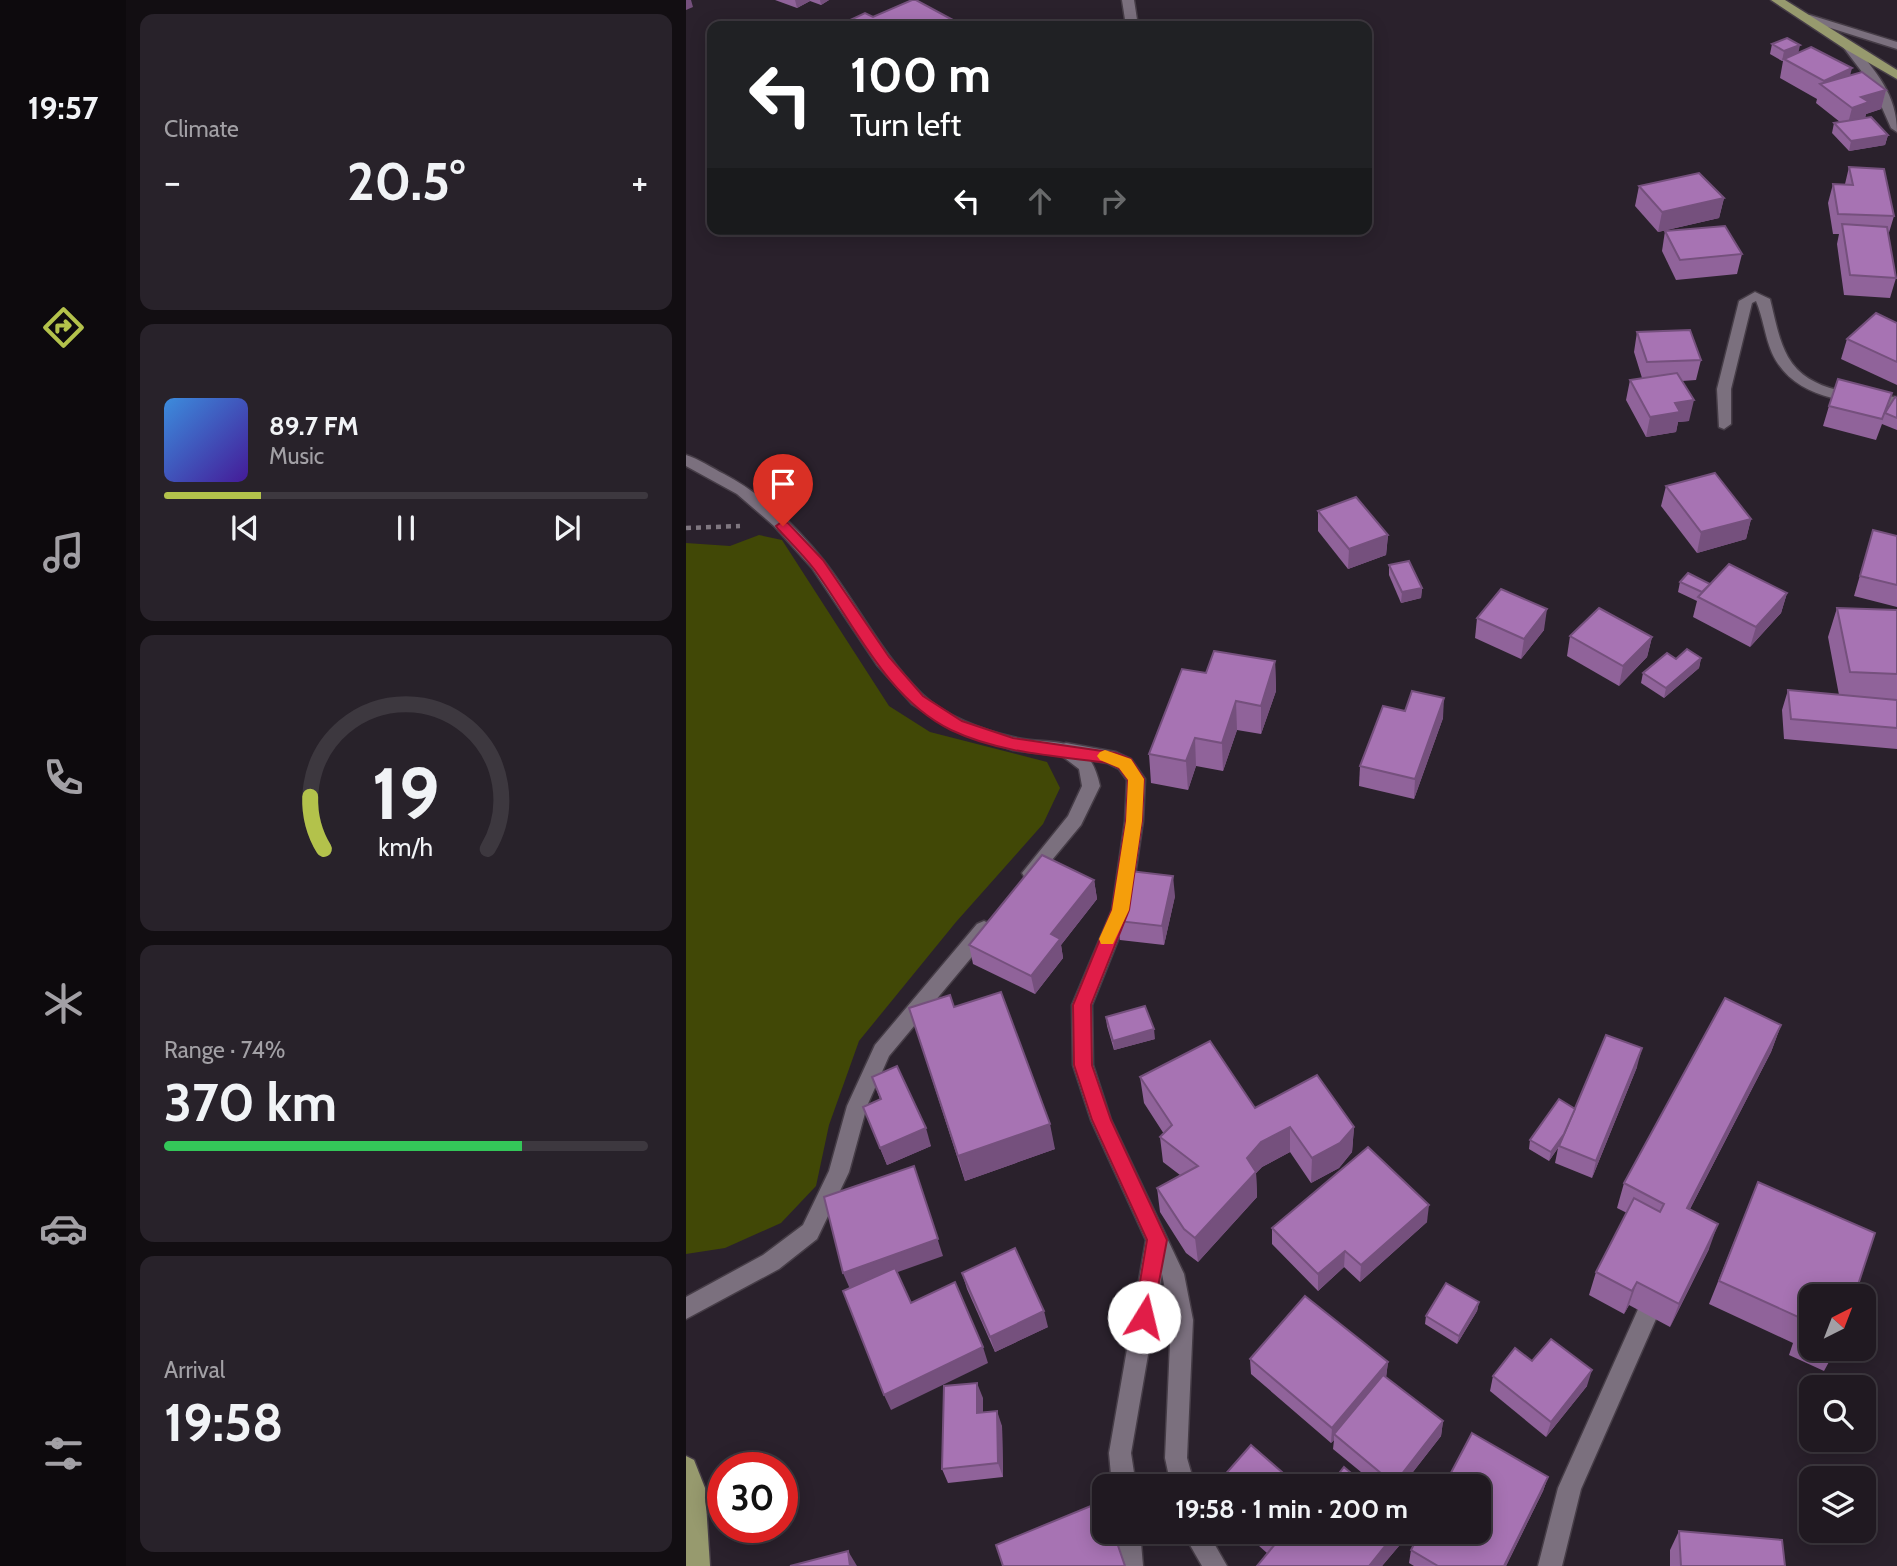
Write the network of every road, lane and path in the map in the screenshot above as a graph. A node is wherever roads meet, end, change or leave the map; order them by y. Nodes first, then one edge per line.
1 (1128, 0) edge
2 (1777, 0) edge
3 (1806, 17) junction
4 (1131, 21) edge
5 (1897, 46) edge
6 (1849, 47) junction
7 (1897, 75) edge
8 (1877, 81) junction
9 (1897, 95) edge
10 (1897, 128) edge
11 (1897, 402) edge
12 (1724, 424) dead end
13 (686, 460) edge
14 (783, 526) junction
15 (686, 528) edge
16 (1066, 750) junction
17 (1023, 883) edge
18 (996, 915) edge
19 (1157, 1240) junction
20 (1666, 1271) edge
21 (686, 1309) edge
22 (686, 1468) edge
23 (1123, 1474) edge
24 (1180, 1474) edge
25 (1129, 1544) edge
26 (1202, 1544) edge
27 (698, 1566) edge
28 (1131, 1566) edge
29 (1215, 1566) edge
30 (1550, 1566) edge

1 - 4 street
2 - 3 main road
3 - 5 street
3 - 6 main road
6 - 7 main road
6 - 8 street
8 - 9 street
8 - 10 street
11 - 12 street
13 - 14 street
14 - 15 path
14 - 16 street
16 - 17 street
16 - 19 street
18 - 21 street
19 - 23 street
19 - 24 street
20 - 30 street
22 - 27 main road
25 - 28 street
26 - 29 street

